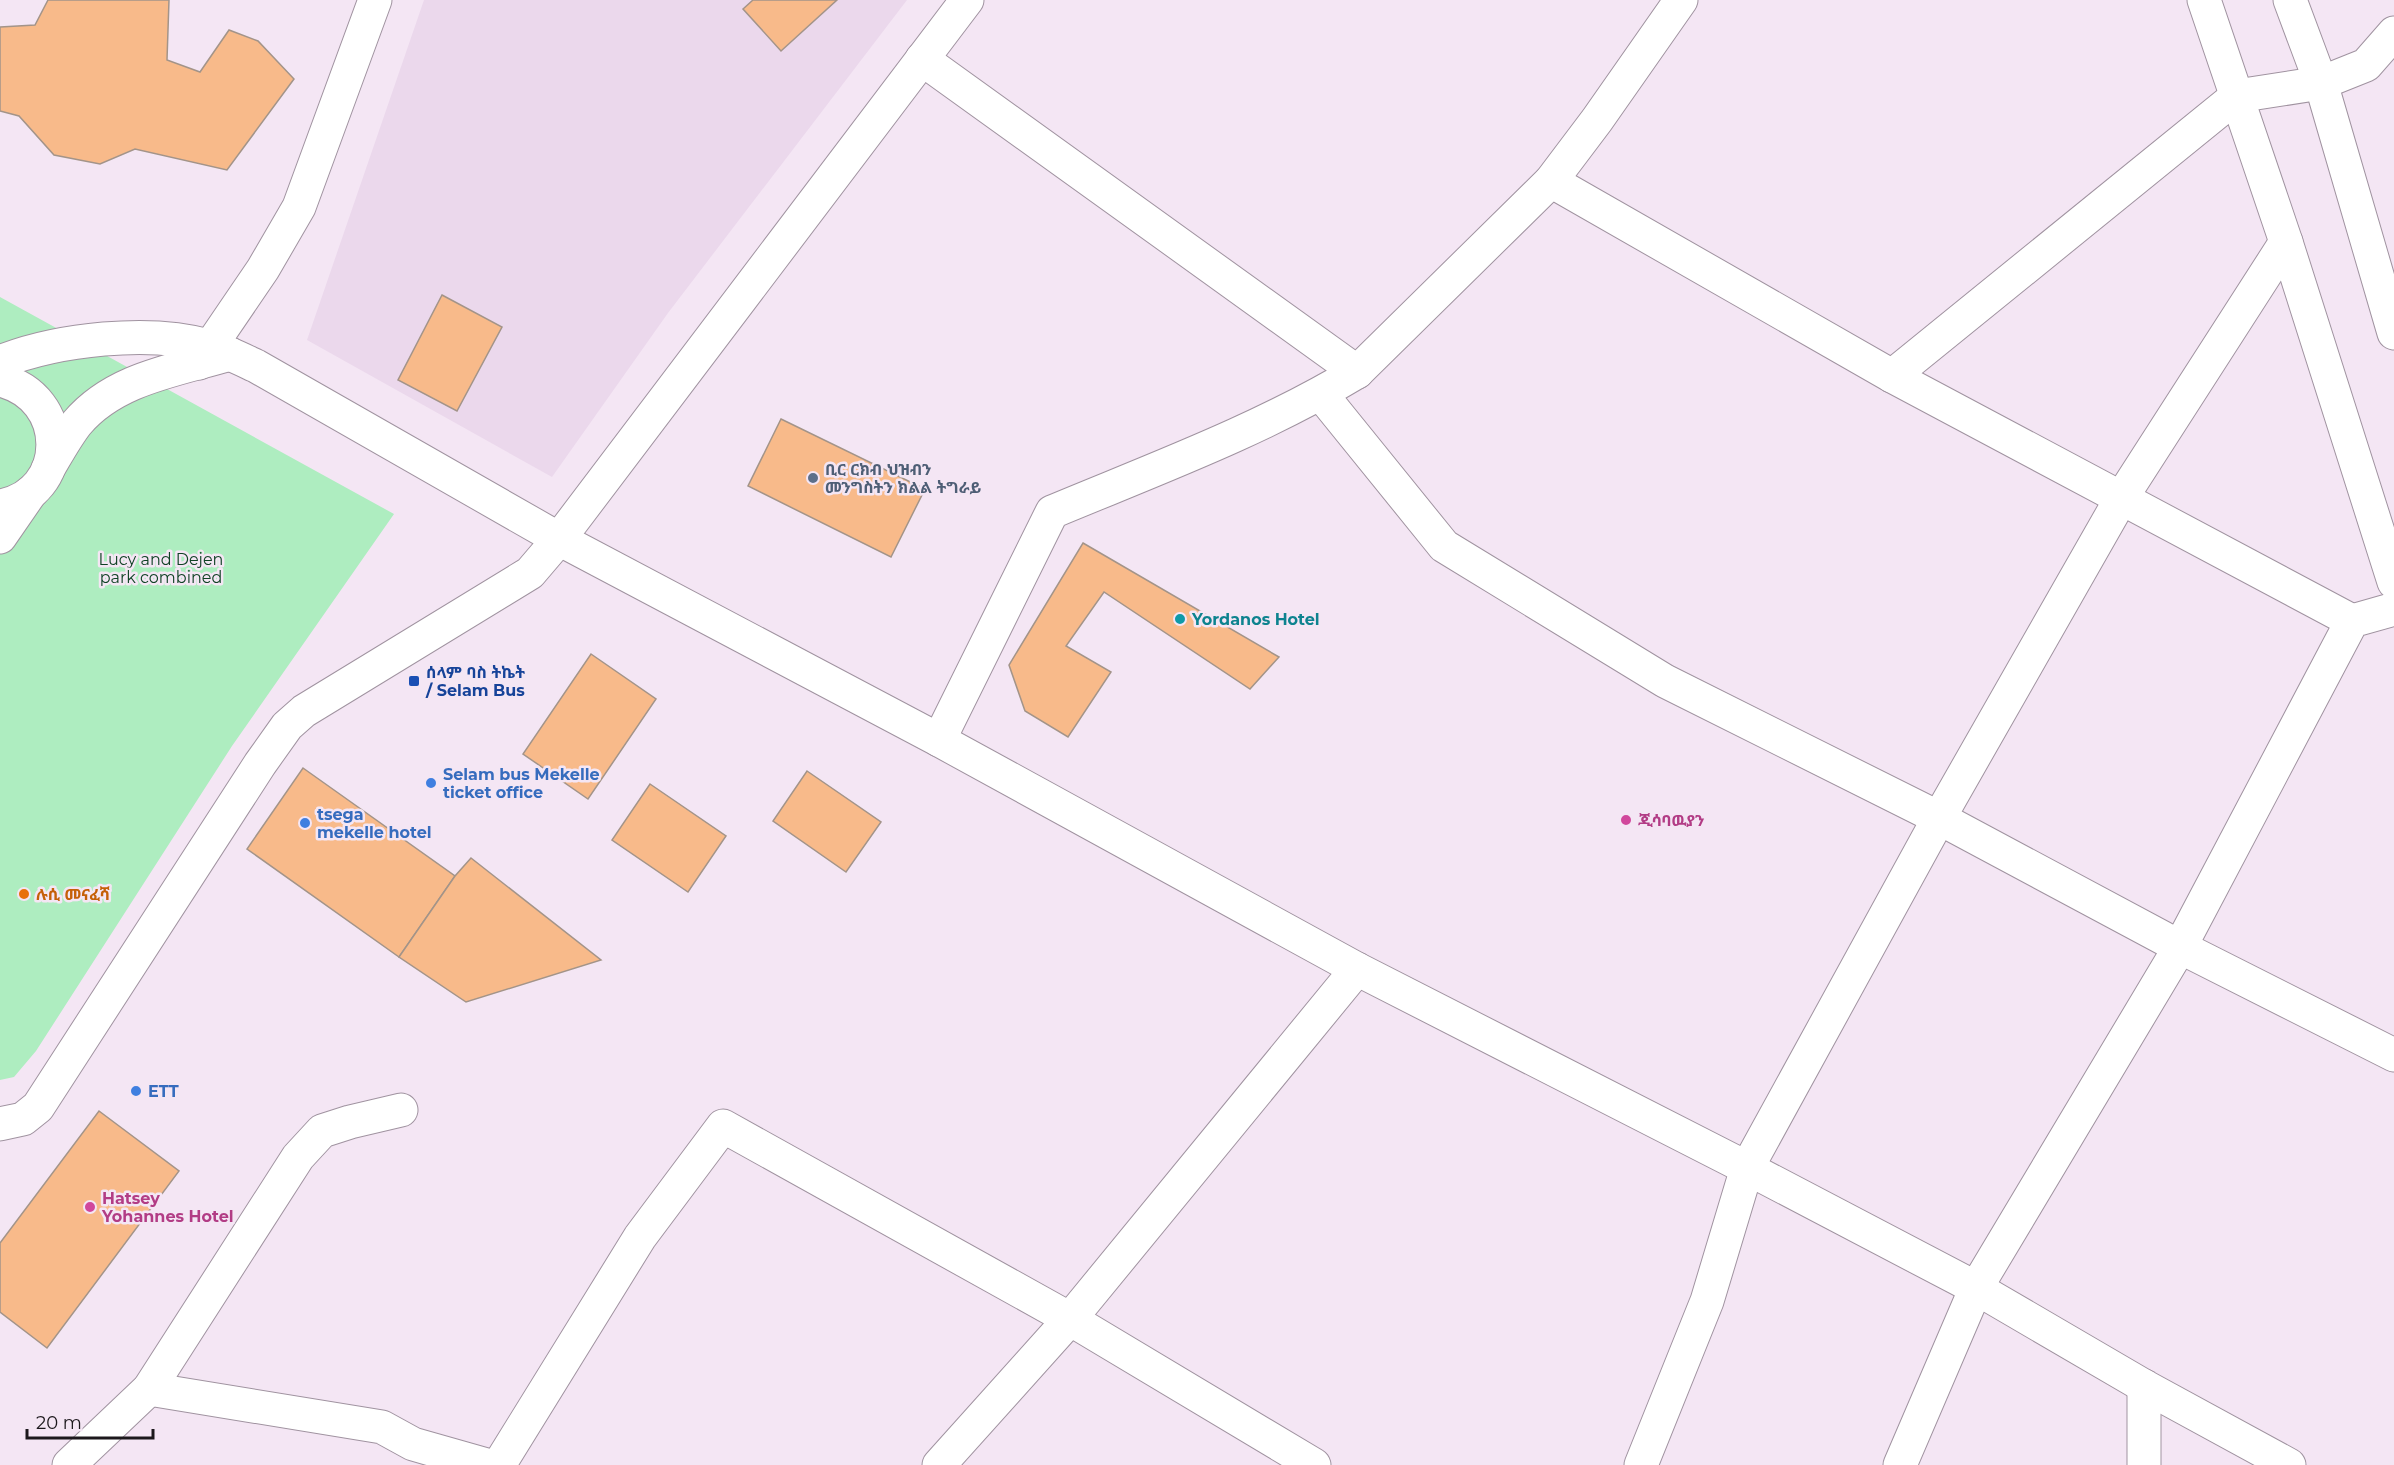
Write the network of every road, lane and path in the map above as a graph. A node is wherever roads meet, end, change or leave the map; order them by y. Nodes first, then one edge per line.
1 (375, 0) edge
2 (967, 0) edge
3 (1681, 0) edge
4 (2204, 0) edge
5 (2290, 0) edge
6 (2394, 33) edge
7 (922, 59) junction
8 (2321, 83) junction
9 (2237, 96) junction
10 (1551, 181) junction
11 (2286, 242) junction
12 (2394, 333) edge
13 (213, 355) junction
14 (0, 362) edge
15 (1357, 372) junction
16 (1892, 376) junction
17 (0, 380) edge
18 (1321, 394) junction
19 (41, 479) junction
20 (2122, 497) junction
21 (0, 506) edge
22 (0, 537) edge
23 (559, 539) junction
24 (2394, 582) edge
25 (2394, 609) edge
26 (2352, 621) junction
27 (939, 740) junction
28 (1939, 818) junction
29 (2180, 947) junction
30 (1357, 969) junction
31 (2394, 1055) edge
32 (401, 1110) dead end
33 (0, 1124) edge
34 (1747, 1168) junction
35 (1976, 1288) junction
36 (1070, 1319) junction
37 (2144, 1386) junction
38 (149, 1389) junction
39 (69, 1465) edge
40 (487, 1465) edge
41 (499, 1465) edge
42 (939, 1465) edge
43 (1314, 1465) edge
44 (1641, 1465) edge
45 (1900, 1465) edge
46 (2144, 1465) edge
47 (2289, 1465) edge

1 - 13 street
2 - 7 street
3 - 10 street
4 - 9 street
5 - 8 street
6 - 8 street
7 - 15 street
7 - 23 street
8 - 9 street
8 - 12 street
9 - 11 street
9 - 16 street
10 - 15 street
10 - 16 street
11 - 20 street
11 - 24 street
13 - 14 street
13 - 19 street
13 - 23 street
15 - 18 street
16 - 20 street
17 - 19 street
18 - 27 street
18 - 28 street
19 - 21 street
19 - 22 street
20 - 26 street
20 - 28 street
23 - 27 street
23 - 33 street
25 - 26 street
26 - 29 street
27 - 30 street
28 - 29 street
28 - 34 street
29 - 31 street
29 - 35 street
30 - 34 street
30 - 36 street
32 - 38 street
34 - 35 street
34 - 44 street
35 - 37 street
35 - 45 street
36 - 41 street
36 - 42 street
36 - 43 street
37 - 46 street
37 - 47 street
38 - 39 street
38 - 40 street

